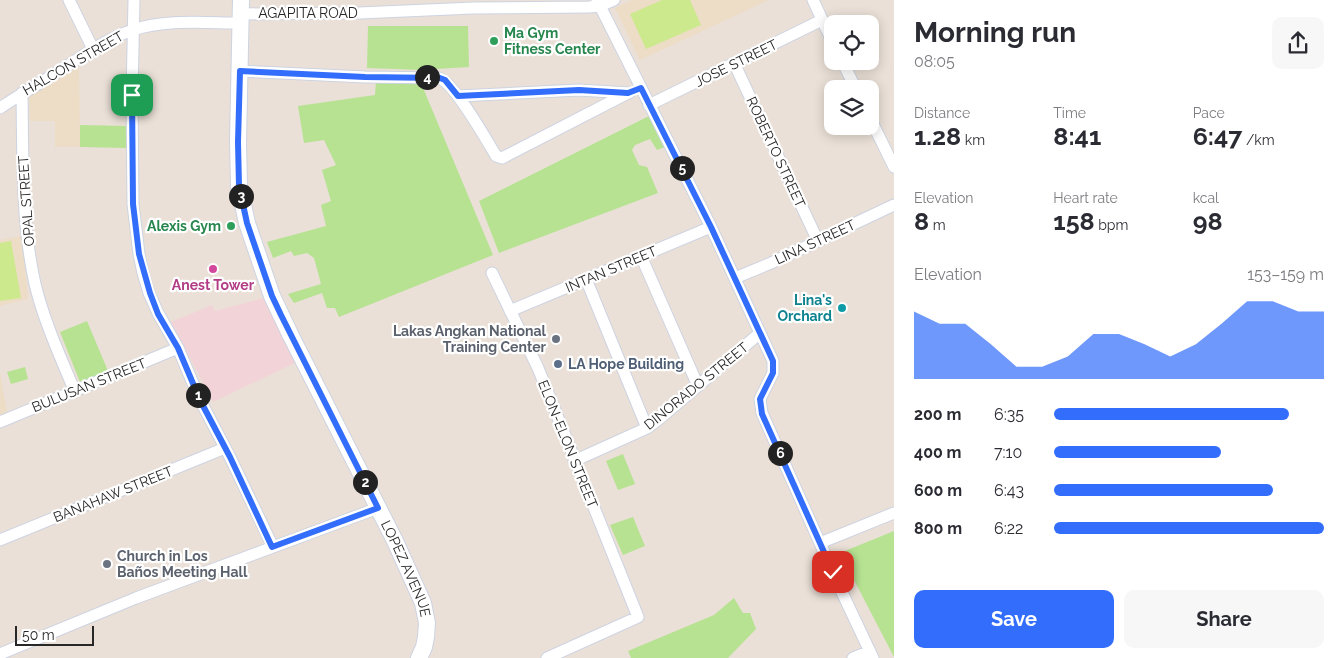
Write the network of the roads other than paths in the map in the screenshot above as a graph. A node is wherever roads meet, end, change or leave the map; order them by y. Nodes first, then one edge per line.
1 (69, 0) edge
2 (134, 0) edge
3 (614, 0) edge
4 (812, 0) edge
5 (599, 3) edge
6 (240, 12) edge
7 (822, 20) junction
8 (824, 24) edge
9 (133, 29) junction
10 (93, 49) junction
11 (734, 64) junction
12 (240, 71) junction
13 (641, 88) junction
14 (22, 92) junction
15 (628, 93) junction
16 (458, 96) junction
17 (650, 105) junction
18 (0, 108) edge
19 (878, 135) edge
20 (894, 167) edge
21 (894, 205) edge
22 (711, 227) junction
23 (818, 241) junction
24 (641, 256) junction
25 (492, 273) dead end
26 (735, 278) junction
27 (586, 279) junction
28 (510, 310) junction
29 (760, 333) junction
30 (178, 348) junction
31 (698, 386) junction
32 (75, 392) junction
33 (0, 422) edge
34 (647, 428) junction
35 (225, 448) junction
36 (574, 461) junction
37 (378, 508) junction
38 (894, 513) edge
39 (0, 540) edge
40 (820, 543) junction
41 (272, 547) junction
42 (0, 654) edge
43 (567, 654) edge
44 (872, 654) edge
45 (419, 658) edge
46 (547, 658) edge
47 (853, 658) edge

1 - 10 street
2 - 9 street
3 - 5 street, AGAPITA ROAD
4 - 7 street
5 - 6 street, AGAPITA ROAD
5 - 13 street
6 - 9 street, HALCON STREET
6 - 12 main road, LOPEZ AVENUE
7 - 8 street
7 - 11 street, JOSE STREET
9 - 10 street, HALCON STREET
9 - 30 street
10 - 14 street, HALCON STREET
11 - 17 street, JOSE STREET
11 - 23 street, ROBERTO STREET
12 - 16 street
12 - 37 main road, LOPEZ AVENUE
13 - 15 street
13 - 17 street
14 - 18 street, HALCON STREET
14 - 32 street, OPAL STREET
15 - 16 street
15 - 16 street
17 - 22 street
19 - 20 street
21 - 23 street, LINA STREET
22 - 24 street, INTAN STREET
22 - 26 street
23 - 26 street, LINA STREET
24 - 27 street, INTAN STREET
24 - 31 street
25 - 28 street, ELON-ELON STREET
26 - 29 street
27 - 28 street, INTAN STREET
27 - 34 street
28 - 36 street, ELON-ELON STREET
29 - 31 street, DINORADO STREET
29 - 40 street
30 - 32 street, BULUSAN STREET
30 - 35 street
31 - 34 street, DINORADO STREET
32 - 33 street, BULUSAN STREET
34 - 36 street, DINORADO STREET
35 - 39 street, BANAHAW STREET
35 - 41 street
36 - 43 street, ELON-ELON STREET
37 - 41 street
37 - 45 main road, LOPEZ AVENUE
38 - 40 street
40 - 44 street
41 - 42 street
43 - 46 street
44 - 47 street

